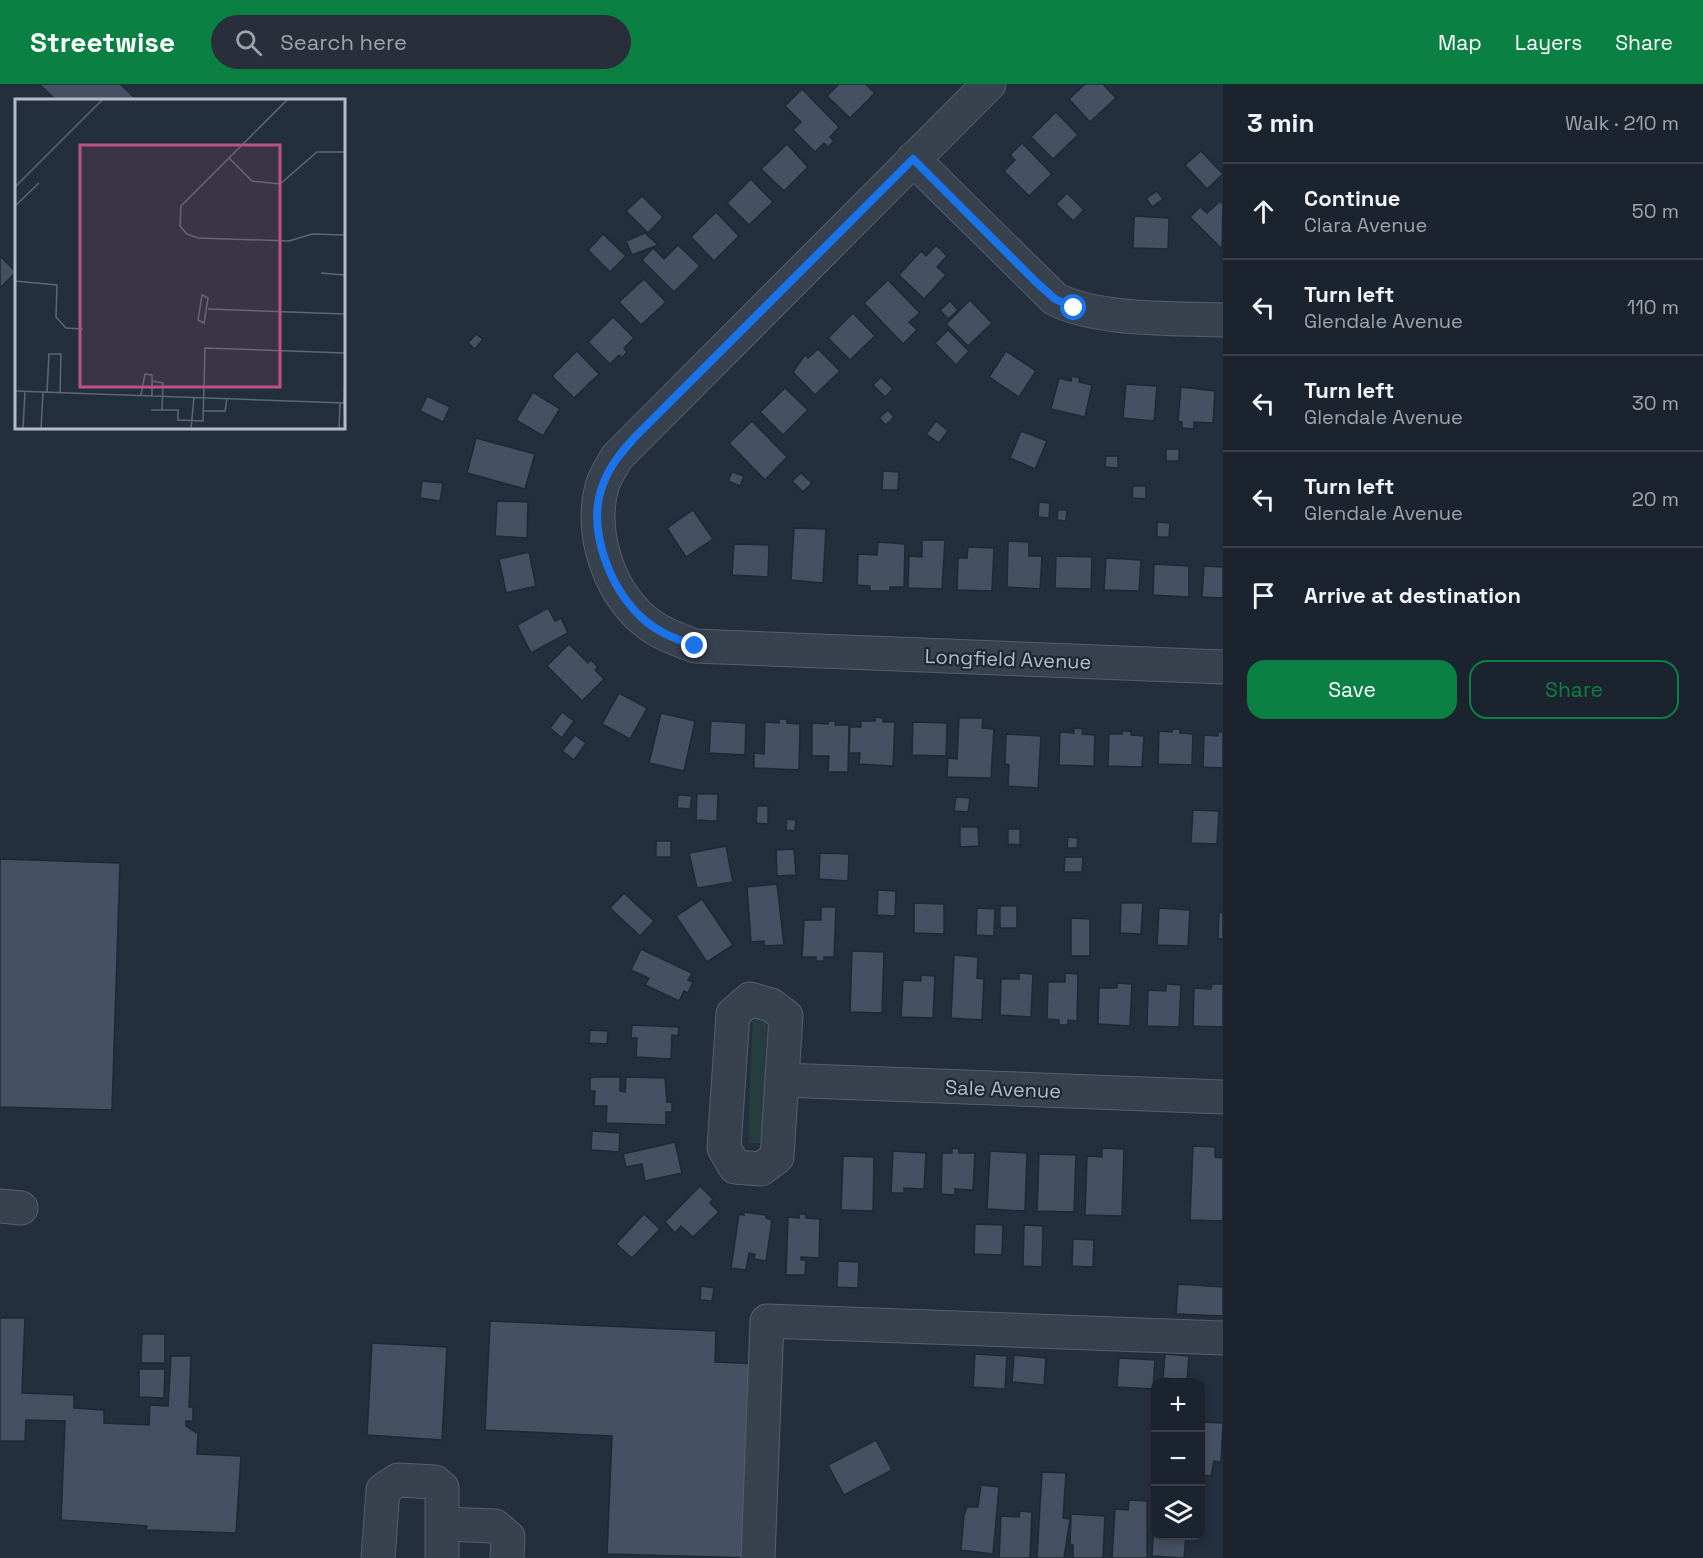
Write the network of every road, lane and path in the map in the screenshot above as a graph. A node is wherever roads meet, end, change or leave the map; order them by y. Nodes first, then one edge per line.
1 (989, 84) edge
2 (913, 159) junction
3 (1223, 320) edge
4 (1223, 667) edge
5 (782, 1080) dead end
6 (1223, 1097) edge
7 (1223, 1338) edge
8 (444, 1524) junction
9 (378, 1558) edge
10 (442, 1558) edge
11 (507, 1558) edge
12 (758, 1558) edge

1 - 2 street, Longfield Avenue
2 - 3 street
2 - 4 street, Longfield Avenue
5 - 6 street, Sale Avenue
7 - 12 street
8 - 9 street
8 - 10 street
8 - 11 street

